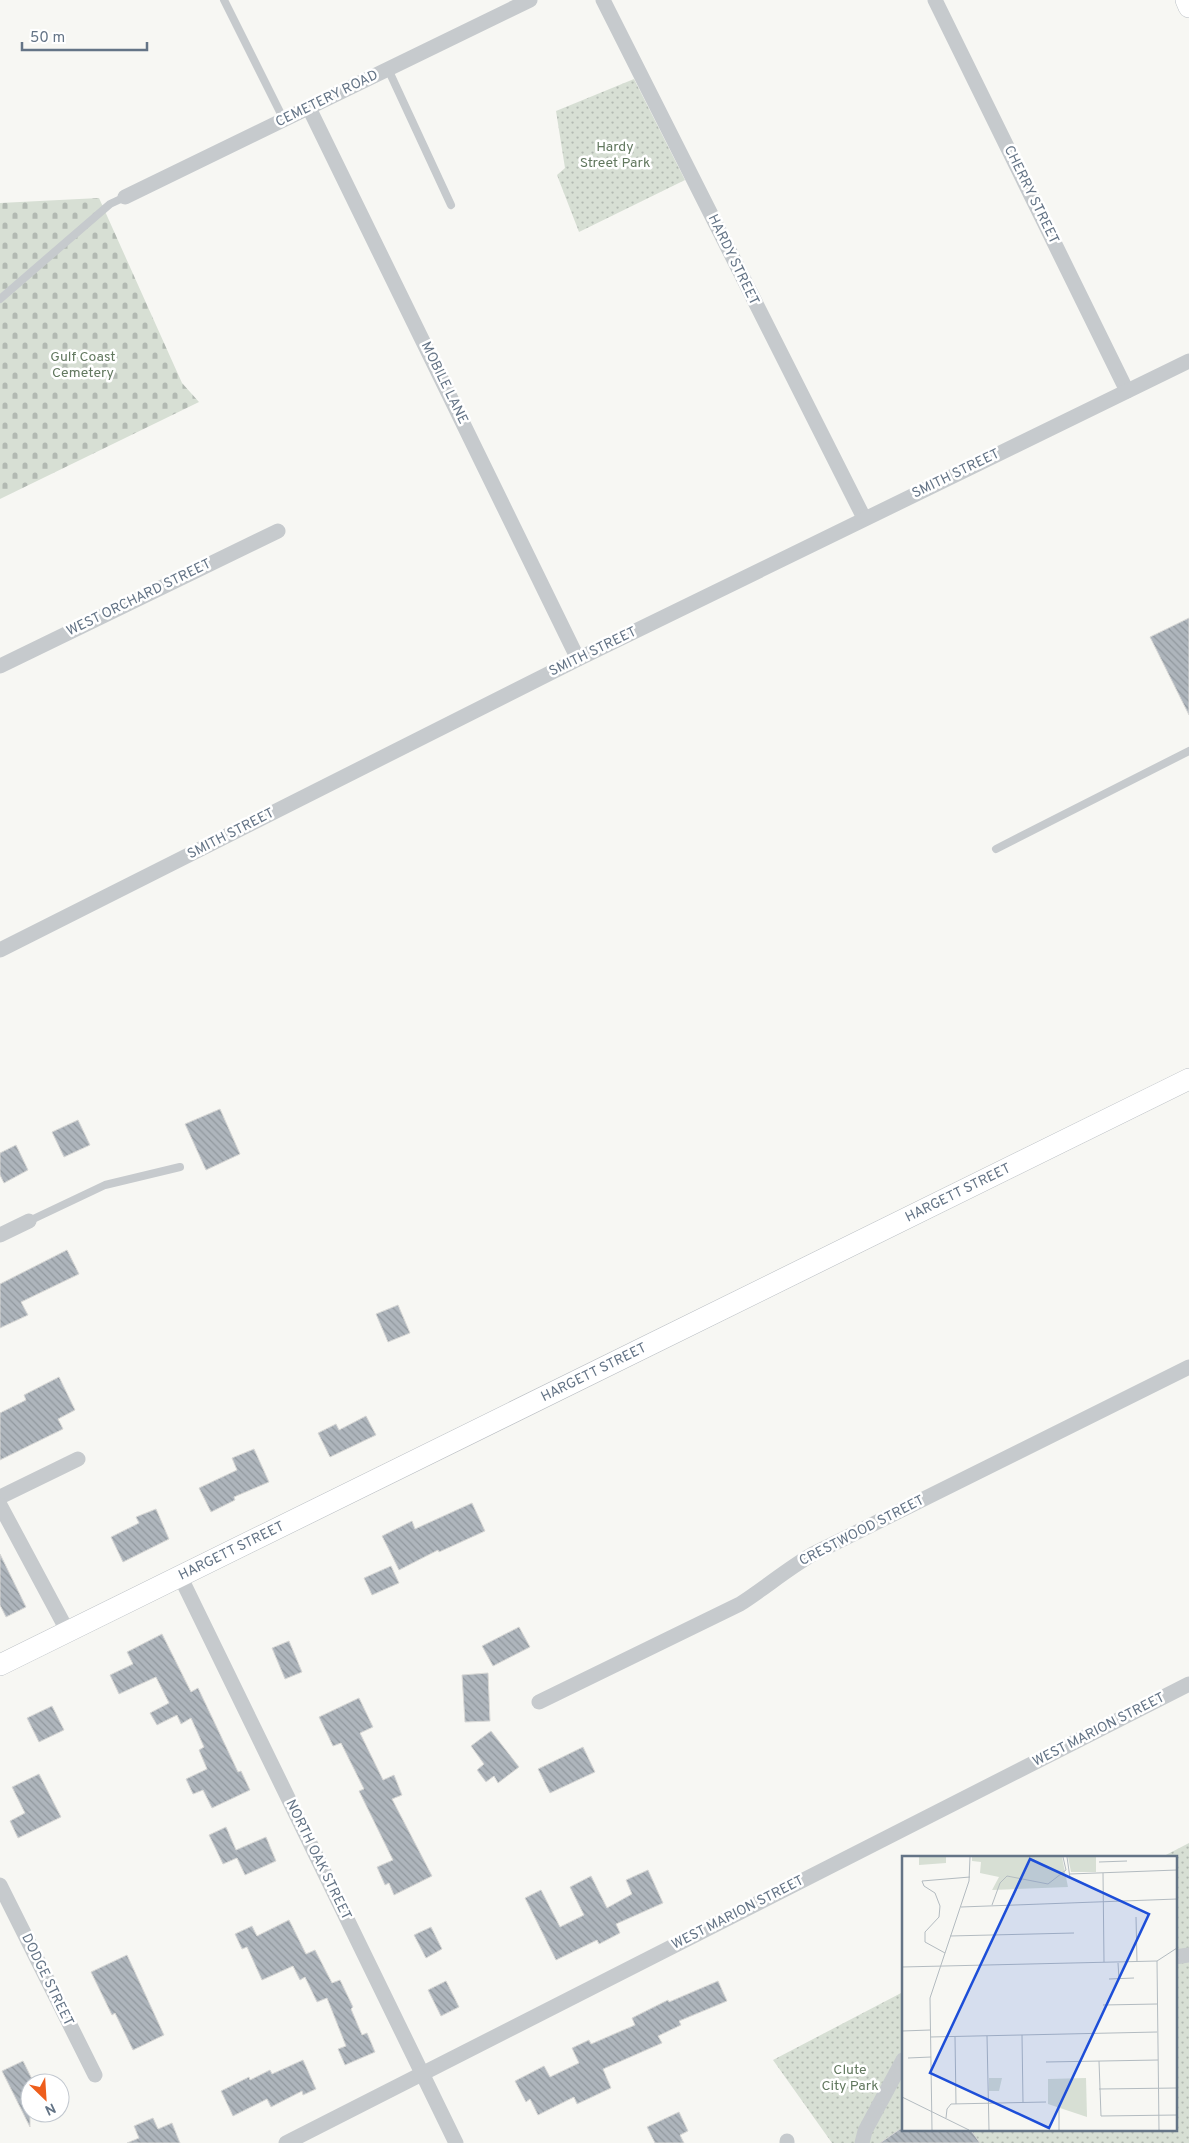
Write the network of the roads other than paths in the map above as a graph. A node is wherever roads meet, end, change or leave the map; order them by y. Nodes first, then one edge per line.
1 (224, 0) edge
2 (530, 0) edge
3 (603, 0) edge
4 (935, 0) edge
5 (1186, 0) edge
6 (1189, 7) edge
7 (388, 69) junction
8 (309, 108) junction
9 (284, 120) junction
10 (124, 197) joint
11 (451, 205) dead end
12 (0, 300) edge
13 (1189, 361) edge
14 (1127, 391) junction
15 (864, 518) junction
16 (278, 531) dead end
17 (578, 659) junction
18 (0, 666) edge
19 (1189, 751) edge
20 (996, 849) dead end
21 (0, 950) edge
22 (1189, 1079) edge
23 (180, 1167) dead end
24 (29, 1221) joint
25 (0, 1235) edge
26 (1189, 1367) edge
27 (78, 1459) dead end
28 (0, 1497) edge
29 (0, 1505) edge
30 (180, 1576) junction
31 (68, 1632) junction
32 (0, 1665) edge
33 (1189, 1684) edge
34 (539, 1702) dead end
35 (0, 1885) edge
36 (1189, 1955) edge
37 (1176, 1957) edge
38 (902, 2062) edge
39 (421, 2074) junction
40 (94, 2076) dead end
41 (286, 2143) edge
42 (456, 2143) edge
43 (862, 2143) edge

1 - 9 lane
2 - 7 street, CEMETERY ROAD
3 - 15 street, HARDY STREET
4 - 14 street, CHERRY STREET
5 - 6 street
7 - 8 street, CEMETERY ROAD
7 - 11 lane
8 - 9 street, CEMETERY ROAD
8 - 17 street, MOBILE LANE
9 - 10 street, CEMETERY ROAD
10 - 12 lane
13 - 14 street, SMITH STREET
14 - 15 street, SMITH STREET
15 - 17 street, SMITH STREET
16 - 18 street, WEST ORCHARD STREET
17 - 21 street, SMITH STREET
19 - 20 lane
22 - 30 street, HARGETT STREET
23 - 24 lane
24 - 25 street
26 - 34 street, CRESTWOOD STREET
27 - 28 street
29 - 31 street
30 - 31 street, HARGETT STREET
30 - 39 street, NORTH OAK STREET
31 - 32 street, HARGETT STREET
33 - 39 street, WEST MARION STREET
35 - 40 street, DODGE STREET
36 - 37 street
38 - 43 street
39 - 41 street, WEST MARION STREET
39 - 42 street, NORTH OAK STREET

